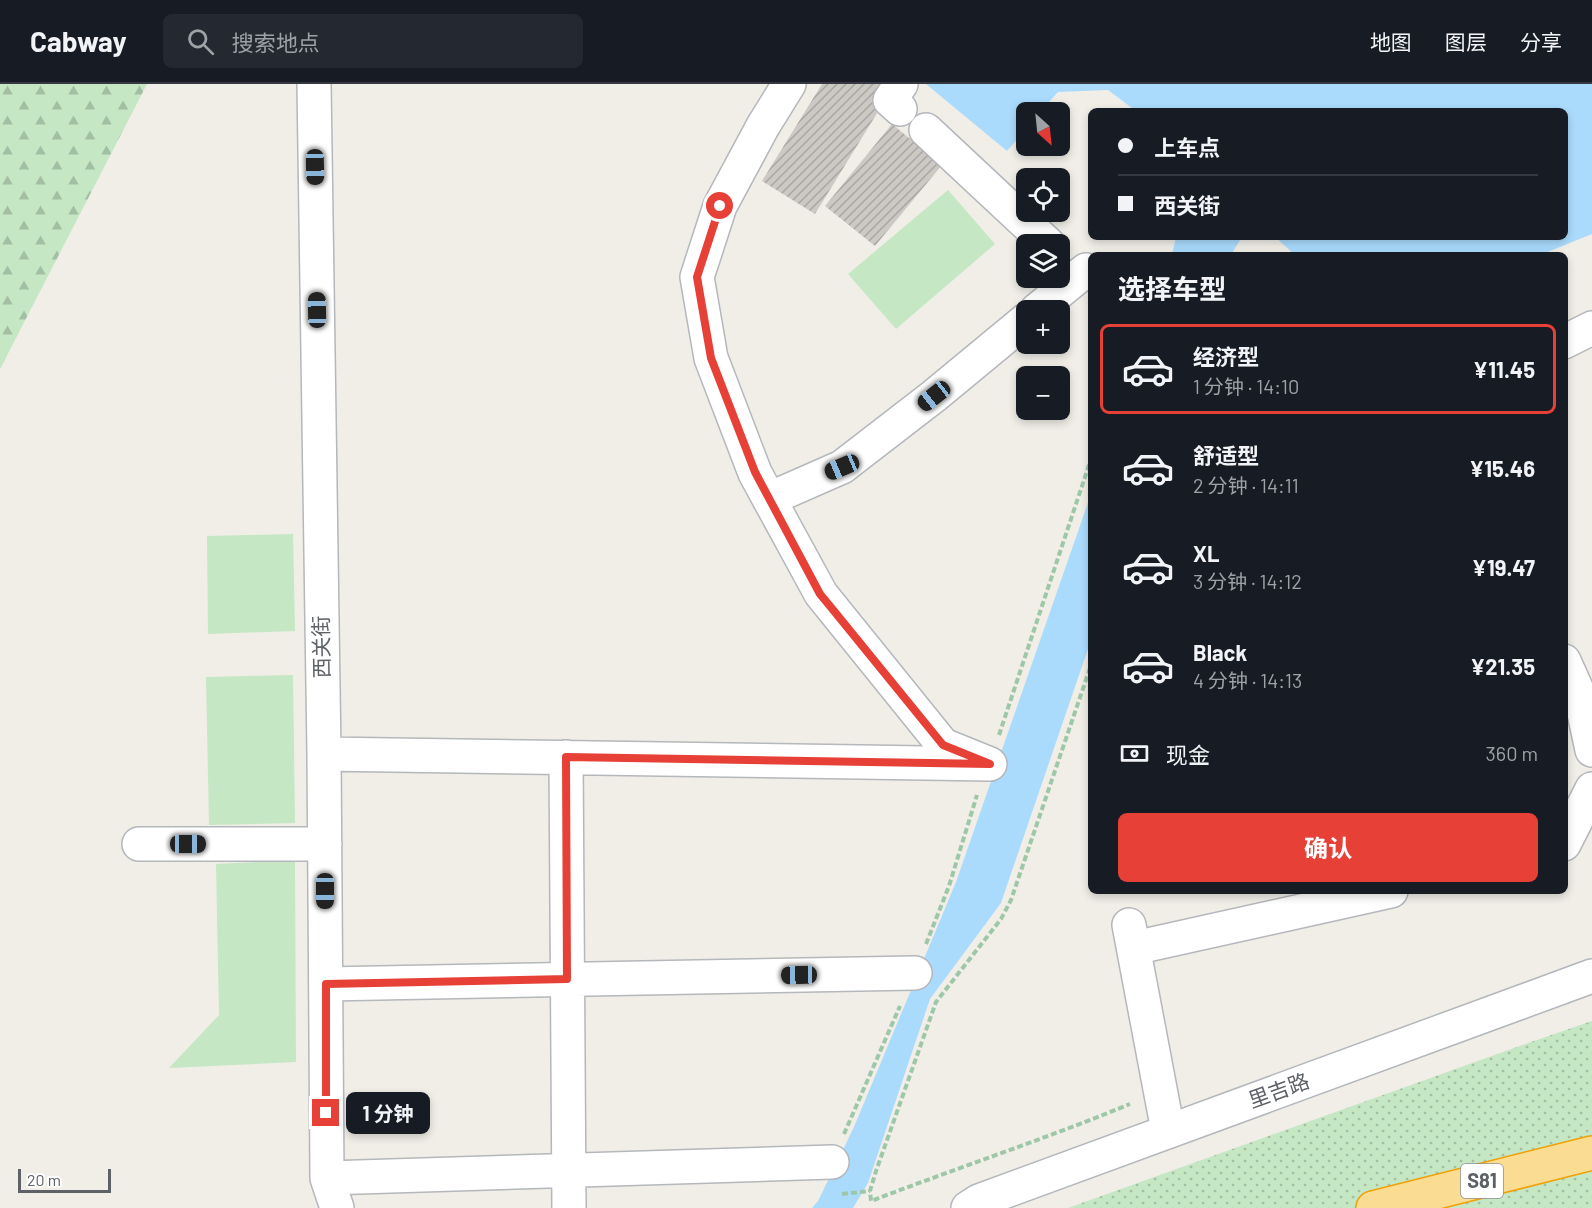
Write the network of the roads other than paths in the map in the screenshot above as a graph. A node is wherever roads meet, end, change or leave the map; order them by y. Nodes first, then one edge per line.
1 (314, 84) edge
2 (789, 84) edge
3 (926, 130) dead end
4 (1037, 234) edge
5 (1070, 259) edge
6 (1088, 270) edge
7 (1050, 300) edge
8 (1016, 328) edge
9 (1592, 328) edge
10 (1568, 340) edge
11 (769, 499) junction
12 (1568, 670) edge
13 (1592, 750) edge
14 (324, 754) junction
15 (566, 757) junction
16 (1592, 789) edge
17 (1568, 836) edge
18 (139, 844) dead end
19 (325, 844) junction
20 (1374, 894) edge
21 (915, 973) road end
22 (1592, 976) edge
23 (567, 979) junction
24 (326, 984) junction
25 (1168, 1131) junction
26 (1592, 1153) edge
27 (832, 1162) road end
28 (569, 1170) junction
29 (332, 1193) edge
30 (569, 1208) edge
31 (968, 1208) edge
32 (1373, 1208) edge

1 - 14 street, 西关街
2 - 11 street
3 - 4 street
5 - 6 street
6 - 7 street
8 - 11 street
9 - 10 street
11 - 15 street
12 - 13 street
14 - 15 street
14 - 19 street, 西关街
15 - 23 street
16 - 17 street
18 - 19 street
19 - 24 street, 西关街
20 - 25 street
21 - 23 street
22 - 25 street, 里吉路
23 - 24 street
23 - 28 street
24 - 29 street, 西关街
25 - 31 street, 里吉路
26 - 32 highway, S81
27 - 28 street
28 - 29 street
28 - 30 street

